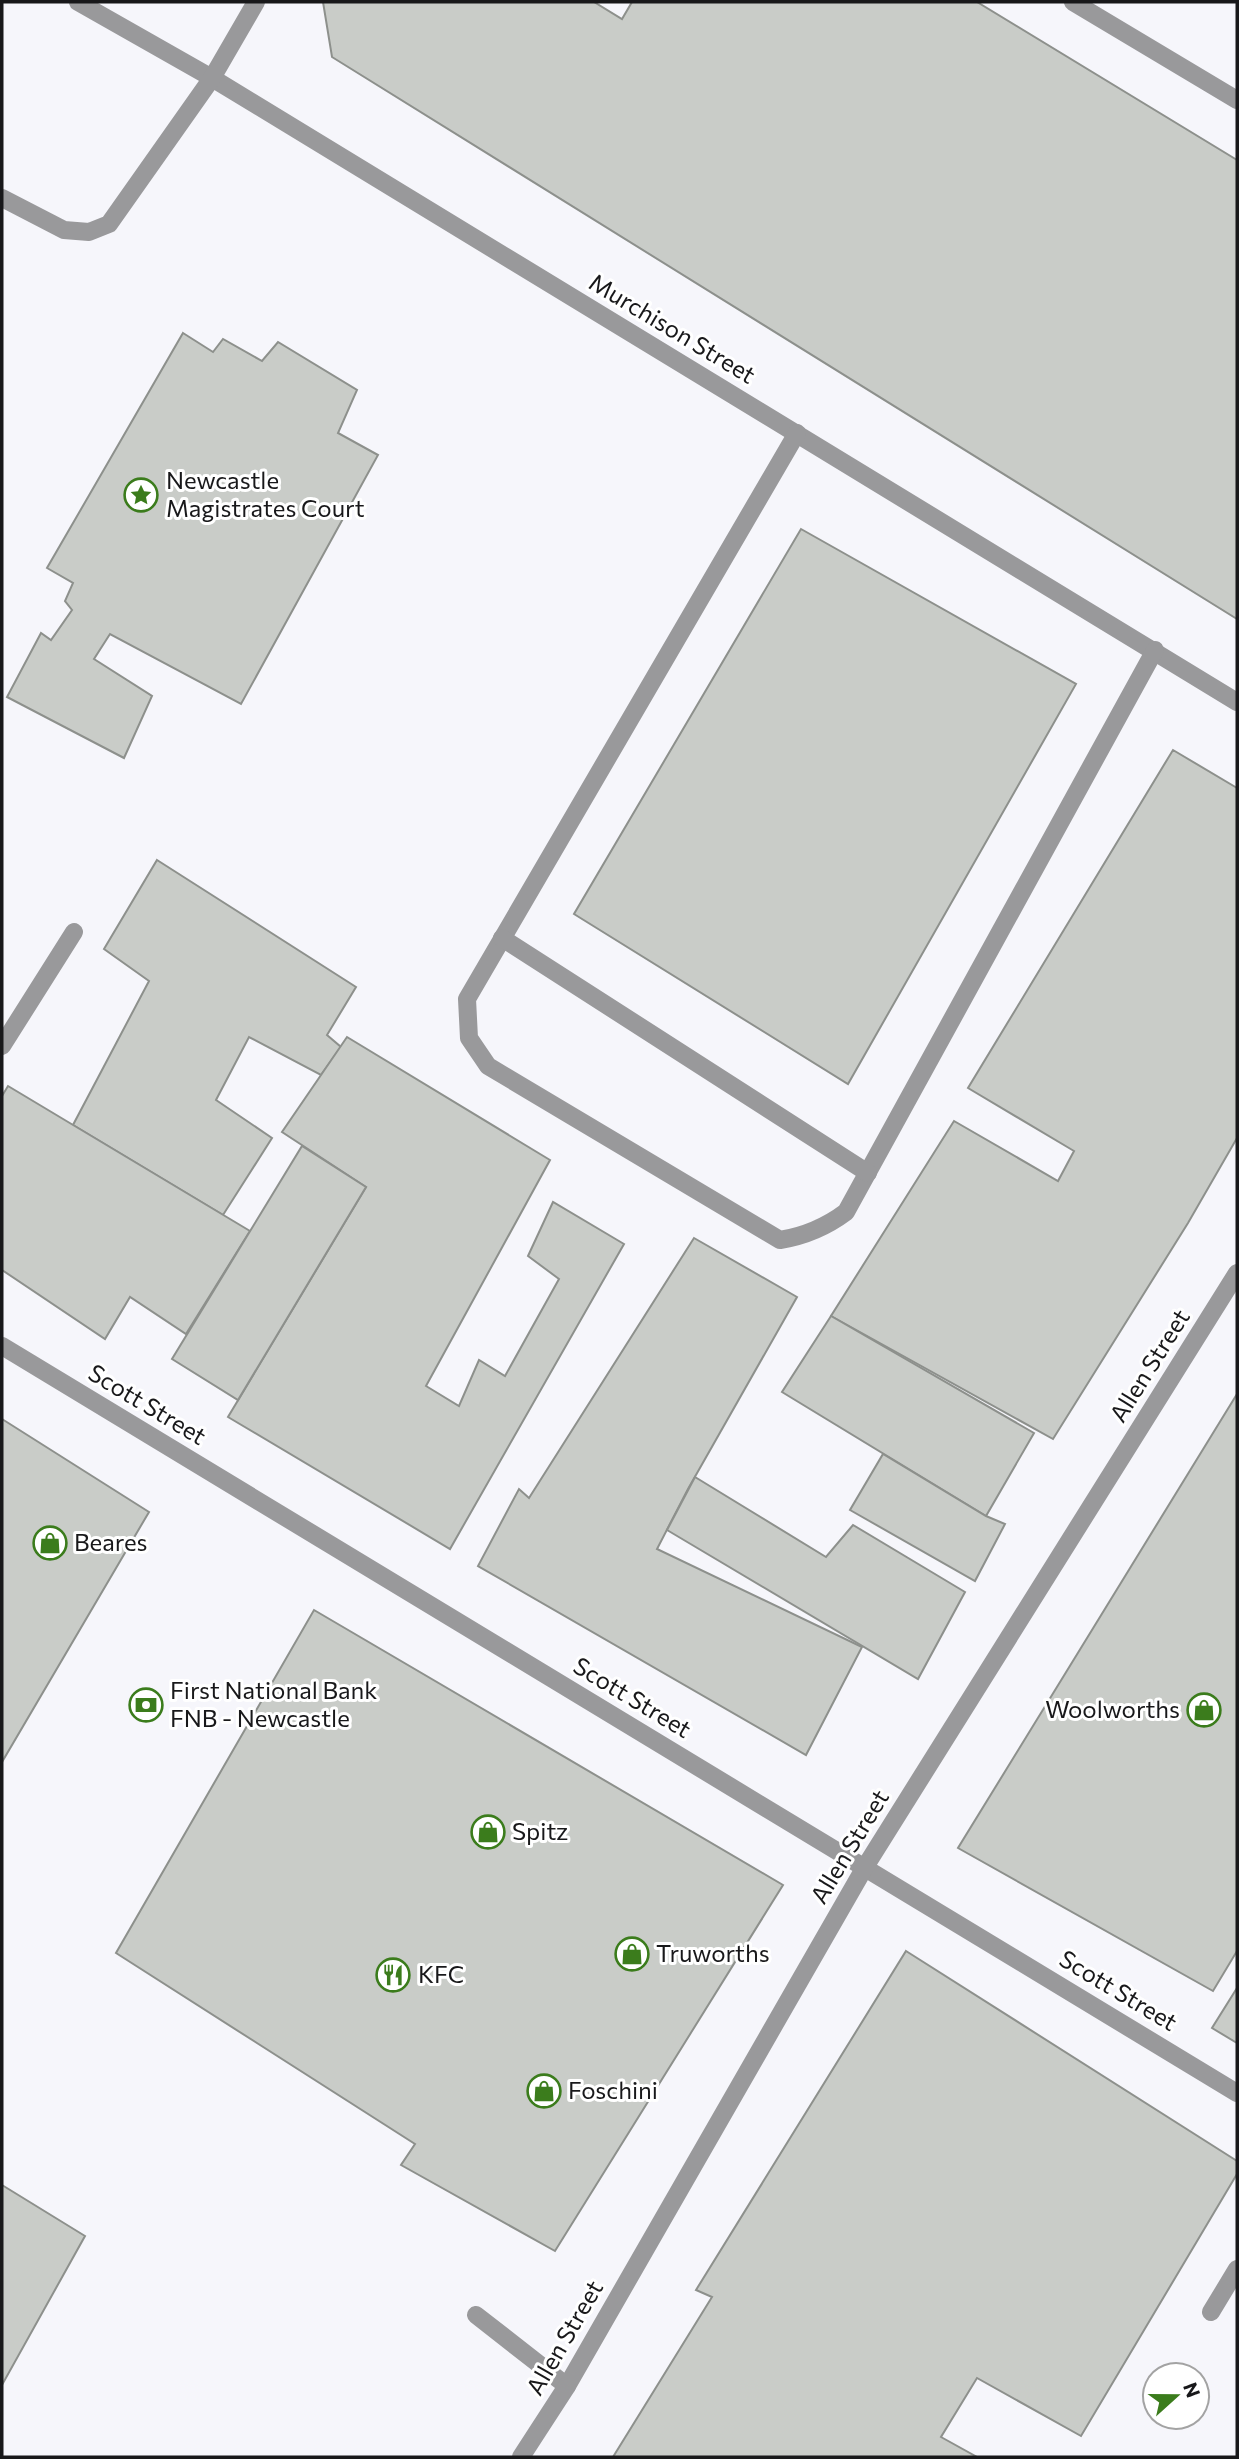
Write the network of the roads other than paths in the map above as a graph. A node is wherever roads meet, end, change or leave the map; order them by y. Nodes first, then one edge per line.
1 (78, 2) edge
2 (256, 2) edge
3 (1073, 2) edge
4 (212, 78) junction
5 (1237, 100) edge
6 (2, 198) edge
7 (797, 433) junction
8 (1155, 650) junction
9 (1237, 702) edge
10 (74, 932) dead end
11 (502, 939) junction
12 (2, 1046) edge
13 (867, 1172) junction
14 (1237, 1273) edge
15 (2, 1346) edge
16 (865, 1867) junction
17 (1237, 2093) edge
18 (1237, 2269) edge
19 (1211, 2312) dead end
20 (477, 2315) dead end
21 (567, 2386) junction
22 (521, 2457) edge

1 - 4 street, Murchison Street
2 - 4 street
3 - 5 street
4 - 6 street
4 - 7 street, Murchison Street
7 - 8 street, Murchison Street
7 - 11 street
8 - 9 street, Murchison Street
8 - 13 street
10 - 12 street
11 - 13 street
11 - 13 street
14 - 16 street, Allen Street
15 - 16 street, Scott Street
16 - 17 street, Scott Street
16 - 21 street, Allen Street
18 - 19 street
20 - 21 street
21 - 22 street, Allen Street

